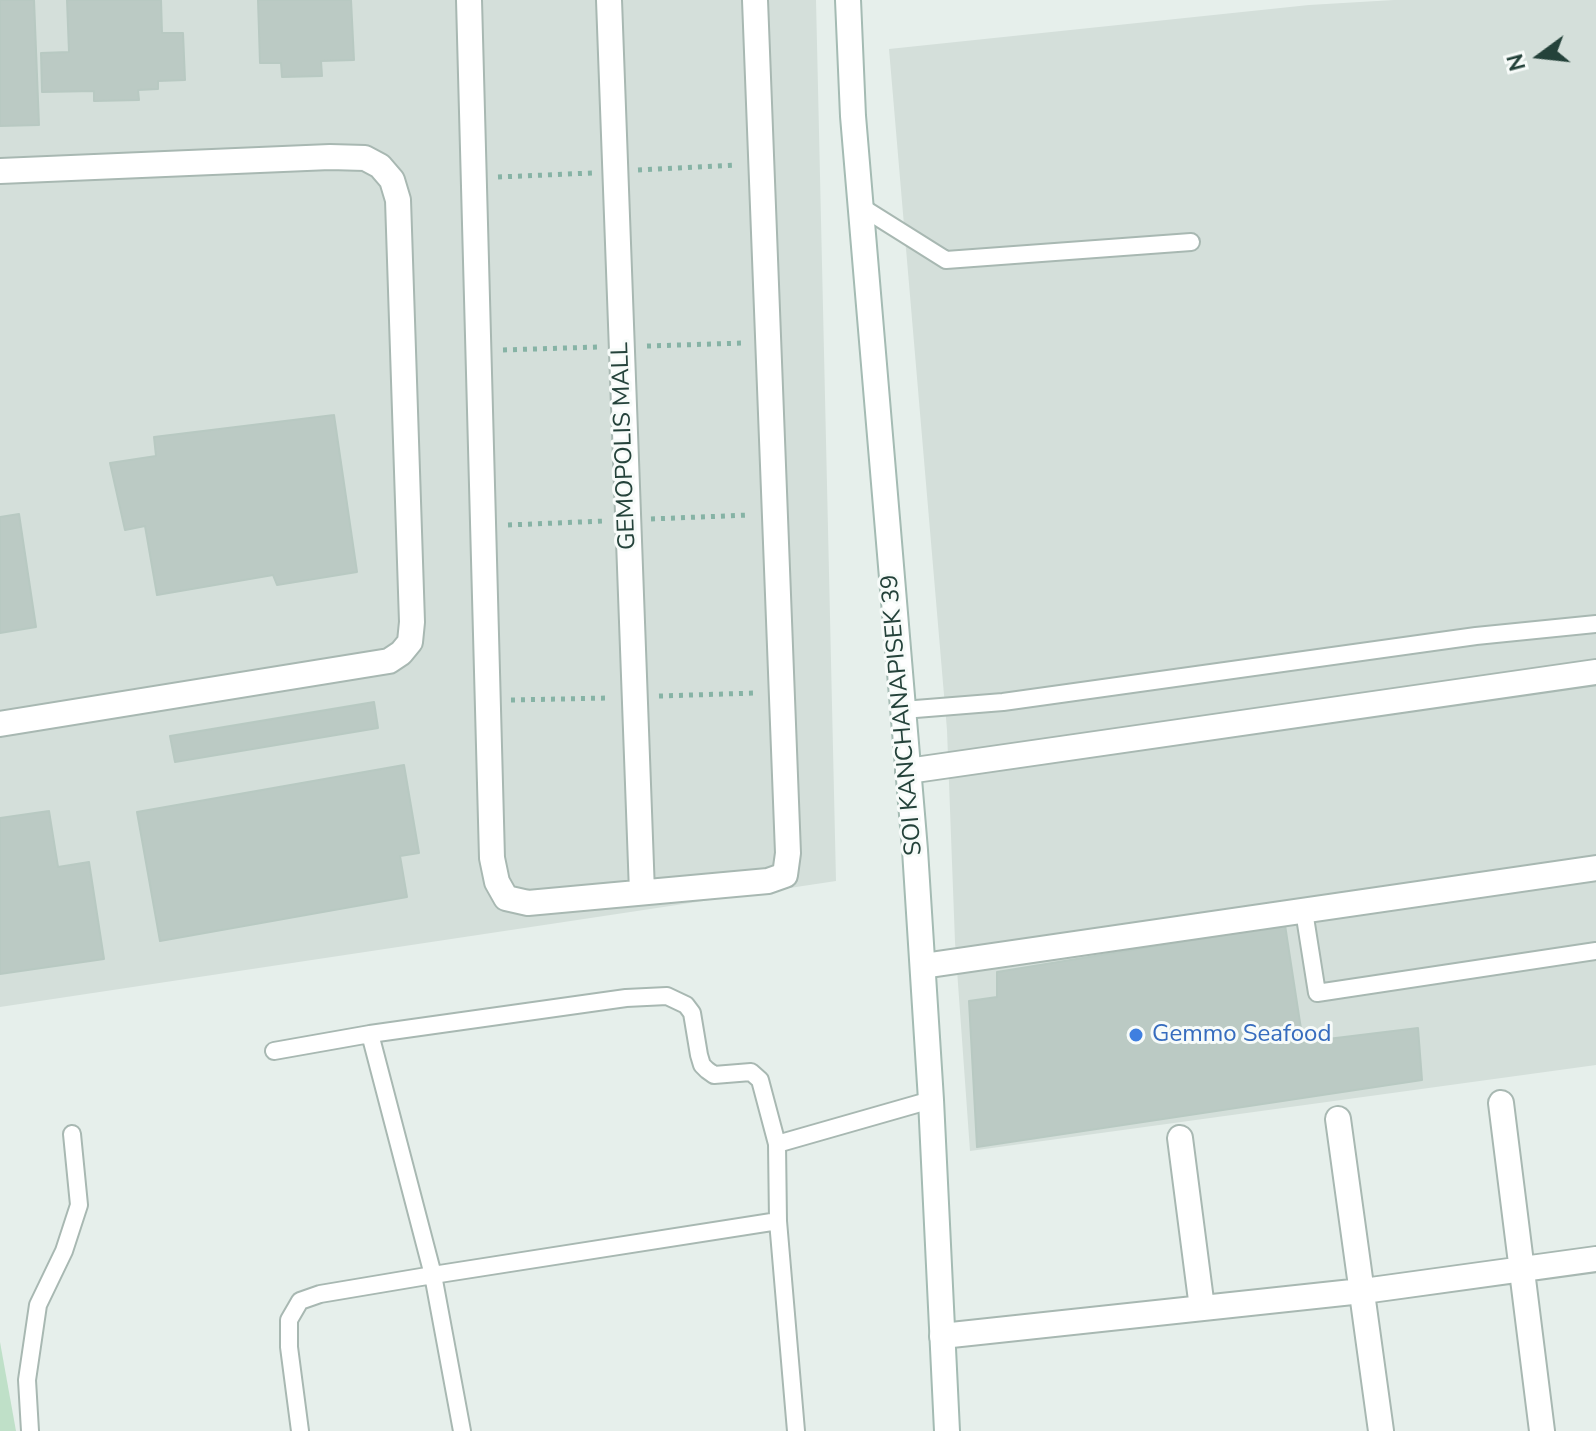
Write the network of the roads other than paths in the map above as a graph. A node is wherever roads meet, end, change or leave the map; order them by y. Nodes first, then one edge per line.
1 (469, 0) edge
2 (609, 0) edge
3 (755, 0) edge
4 (848, 0) edge
5 (0, 171) edge
6 (860, 206) junction
7 (1191, 242) dead end
8 (1596, 624) edge
9 (1596, 672) edge
10 (903, 710) junction
11 (0, 724) edge
12 (908, 771) junction
13 (1596, 868) edge
14 (642, 892) junction
15 (1304, 911) junction
16 (1596, 951) edge
17 (923, 966) junction
18 (370, 1034) junction
19 (274, 1051) dead end
20 (931, 1100) junction
21 (1501, 1103) dead end
22 (1338, 1119) dead end
23 (72, 1134) dead end
24 (1180, 1138) dead end
25 (777, 1144) junction
26 (778, 1221) junction
27 (1596, 1259) edge
28 (1522, 1270) junction
29 (433, 1275) junction
30 (1362, 1291) junction
31 (1202, 1308) junction
32 (942, 1336) junction
33 (30, 1431) edge
34 (300, 1431) edge
35 (462, 1431) edge
36 (796, 1431) edge
37 (947, 1431) edge
38 (1381, 1431) edge
39 (1542, 1431) edge

1 - 14 street
2 - 14 street, GEMOPOLIS MALL
3 - 14 street
4 - 6 street, SOI KANCHANAPISEK 39
5 - 11 street
6 - 7 lane
6 - 10 street, SOI KANCHANAPISEK 39
8 - 10 lane
9 - 12 street
10 - 12 street, SOI KANCHANAPISEK 39
12 - 17 street, SOI KANCHANAPISEK 39
13 - 15 street
15 - 16 lane
15 - 17 street
17 - 20 street, SOI KANCHANAPISEK 39
18 - 19 lane
18 - 25 lane
18 - 29 lane
20 - 25 lane
20 - 32 street, SOI KANCHANAPISEK 39
21 - 28 street
22 - 30 street
23 - 33 lane
24 - 31 street
25 - 26 lane
26 - 29 lane
26 - 36 lane
27 - 28 street
28 - 30 street
28 - 39 street
29 - 34 lane
29 - 35 lane
30 - 31 street
30 - 38 street
31 - 32 street
32 - 37 street, SOI KANCHANAPISEK 39

